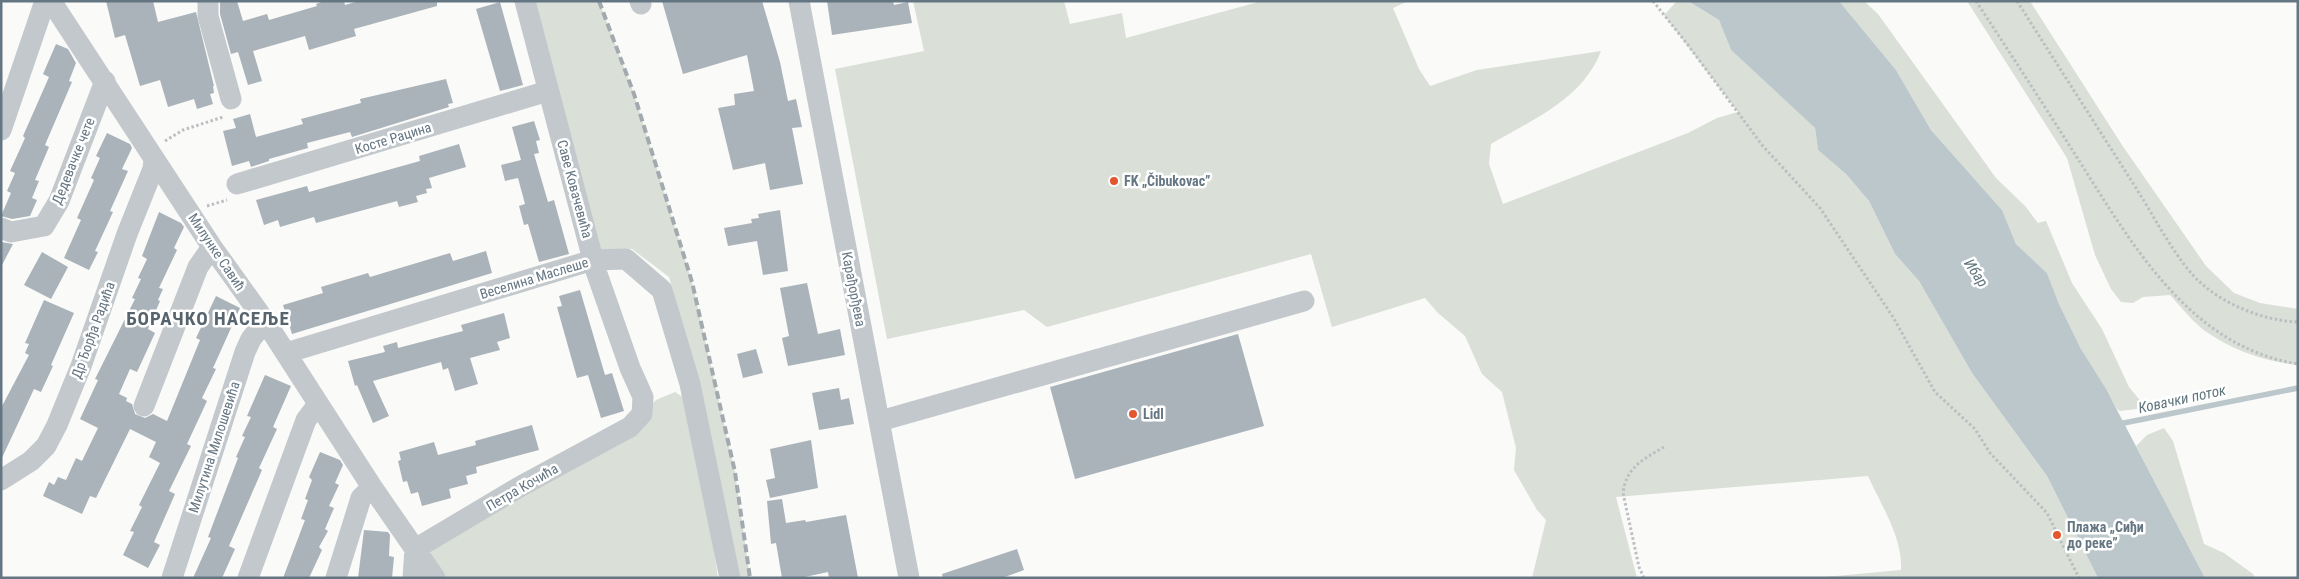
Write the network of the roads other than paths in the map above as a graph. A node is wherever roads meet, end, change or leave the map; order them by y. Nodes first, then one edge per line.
1 (45, 1) edge
2 (51, 1) edge
3 (208, 1) edge
4 (525, 1) edge
5 (799, 1) edge
6 (105, 81) junction
7 (548, 91) junction
8 (230, 99) road end
9 (1, 130) edge
10 (159, 151) junction
11 (235, 191) road end
12 (1, 228) edge
13 (212, 247) junction
14 (594, 260) junction
15 (1304, 301) dead end
16 (265, 321) junction
17 (286, 353) junction
18 (318, 404) junction
19 (144, 406) dead end
20 (880, 421) junction
21 (630, 427) joint
22 (1, 480) edge
23 (372, 487) junction
24 (416, 549) junction
25 (172, 578) edge
26 (248, 578) edge
27 (336, 578) edge
28 (413, 578) edge
29 (435, 578) edge
30 (730, 578) edge
31 (909, 578) edge

1 - 9 street
2 - 6 street, Милунке Савић
3 - 8 street
4 - 7 street, Саве Ковачевића
5 - 20 street, Карађорђева
6 - 10 street, Милунке Савић
6 - 12 street, Дедевачке чете
7 - 11 street, Косте Рацина
7 - 14 street, Саве Ковачевића
10 - 13 street, Милунке Савић
10 - 22 street, Др Ђорђа Радића
13 - 16 street, Милунке Савић
13 - 19 street
14 - 17 street, Веселина Маслеше
14 - 21 street, Саве Ковачевића
14 - 30 street, Веселина Маслеше
15 - 20 street
16 - 17 street, Милунке Савић
16 - 25 street, Милутина Милошевића
17 - 18 street, Милунке Савић
18 - 23 street, Милунке Савић
18 - 26 street
20 - 31 street, Карађорђева
21 - 24 street, Петра Кочића
23 - 24 street, Милунке Савић
23 - 27 street
24 - 28 street
24 - 29 street, Милунке Савић

